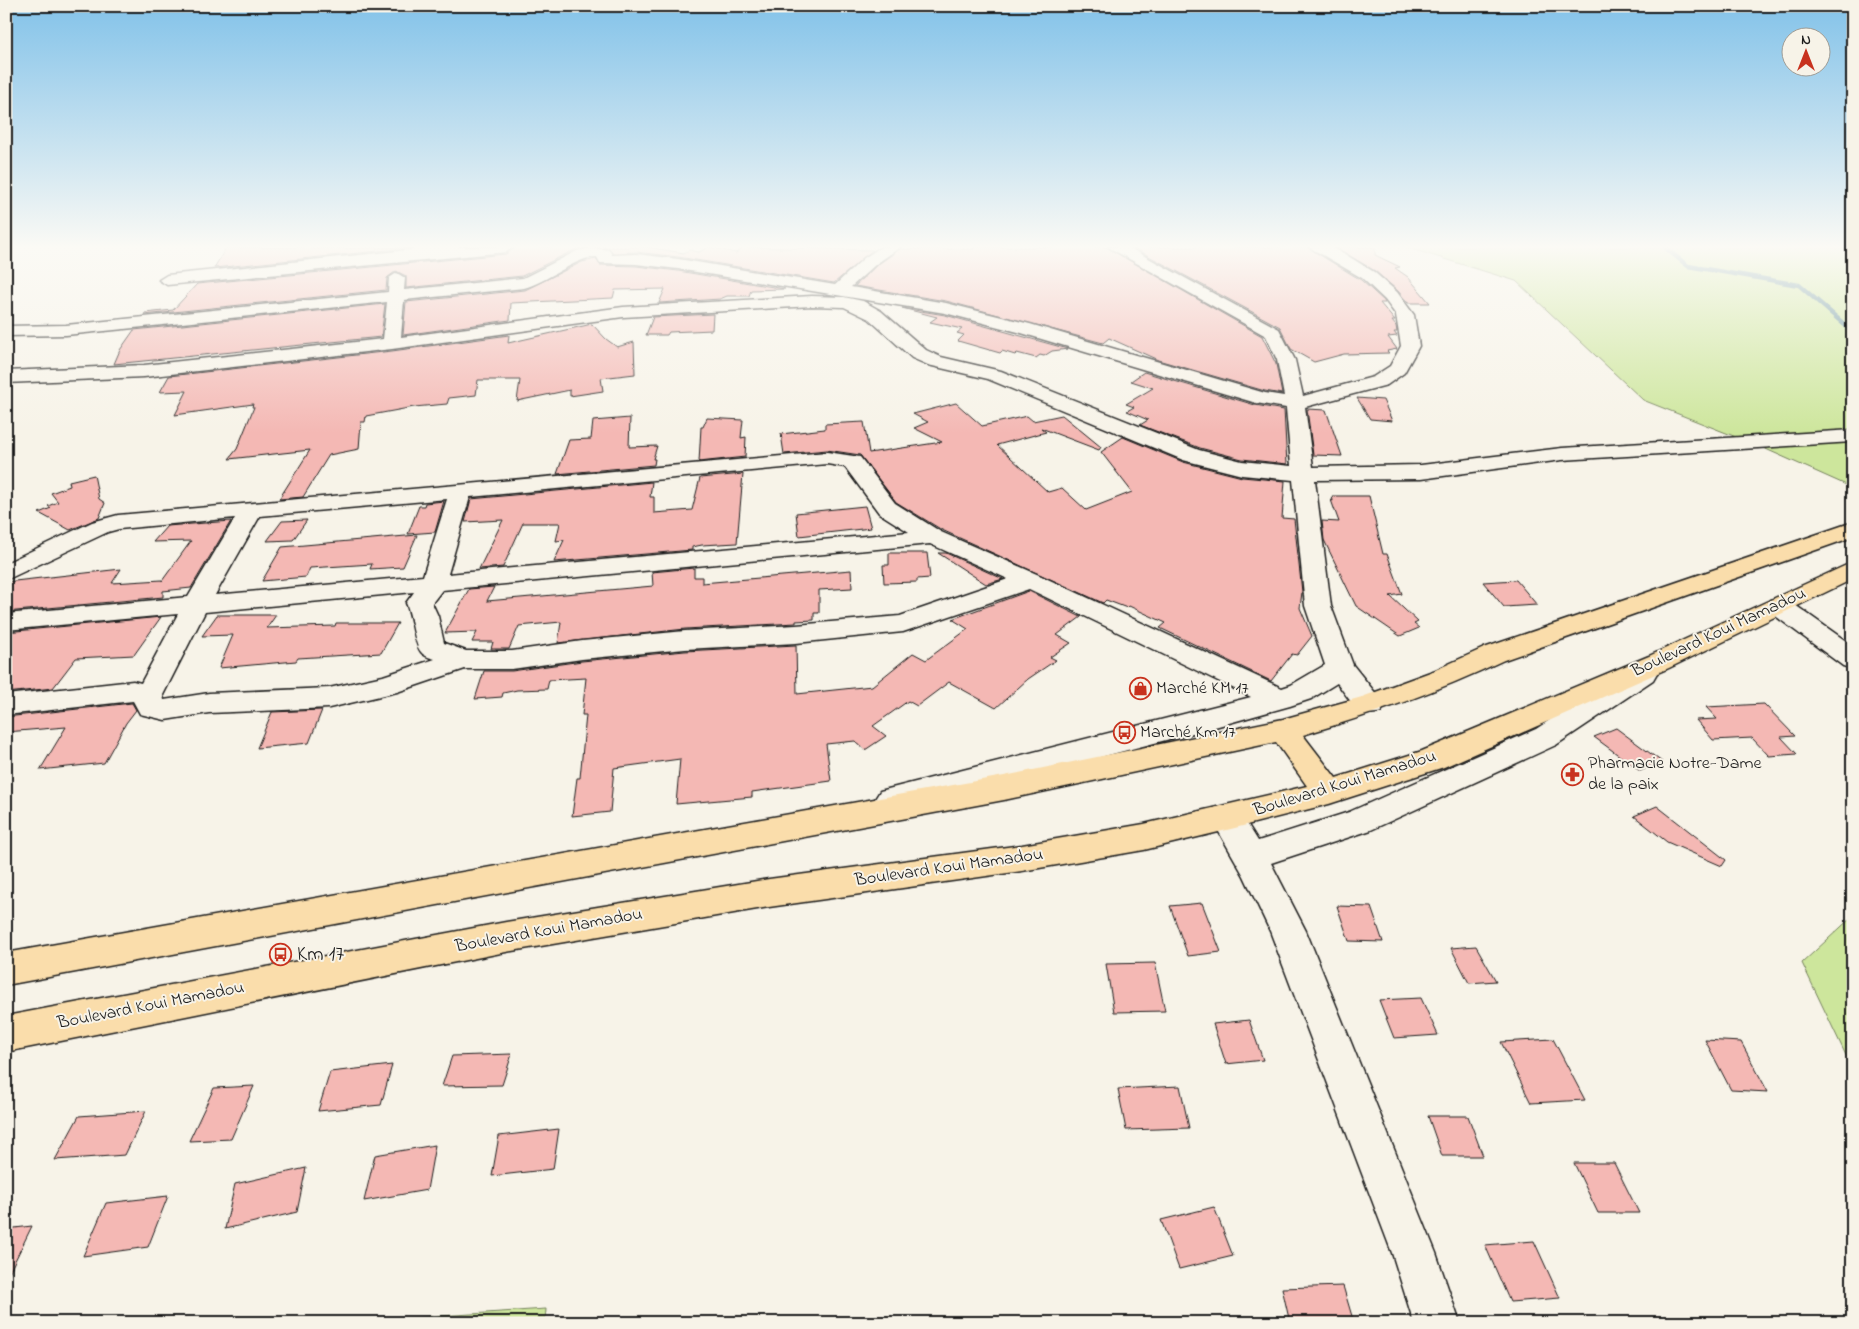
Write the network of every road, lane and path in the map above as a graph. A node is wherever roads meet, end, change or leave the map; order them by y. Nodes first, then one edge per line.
1 (273, 309) edge
2 (393, 309) edge
3 (679, 309) edge
4 (864, 309) edge
5 (942, 309) edge
6 (1229, 309) edge
7 (1401, 309) edge
8 (6, 332) edge
9 (392, 344) junction
10 (6, 377) edge
11 (1295, 404) junction
12 (1853, 436) edge
13 (1303, 474) junction
14 (460, 493) junction
15 (252, 510) junction
16 (1853, 529) edge
17 (933, 537) junction
18 (1853, 569) edge
19 (6, 572) edge
20 (1030, 580) junction
21 (433, 584) junction
22 (196, 605) junction
23 (1779, 606) junction
24 (6, 622) edge
25 (463, 660) junction
26 (1853, 660) edge
27 (1659, 662) junction
28 (1340, 668) junction
29 (149, 695) junction
30 (1280, 699) junction
31 (6, 705) edge
32 (1371, 706) junction
33 (1284, 730) junction
34 (1329, 792) junction
35 (1227, 818) junction
36 (789, 828) junction
37 (1250, 856) junction
38 (6, 968) edge
39 (6, 1034) edge
40 (1437, 1323) edge

1 - 8 street
2 - 9 street
3 - 9 street
4 - 13 street
5 - 11 street
6 - 11 street
7 - 11 street
9 - 10 street
11 - 13 street
12 - 13 street
13 - 28 street
14 - 15 street
14 - 17 street
14 - 21 street
15 - 19 street
15 - 22 street
16 - 32 main road
17 - 20 street
17 - 21 street
18 - 23 main road, Boulevard Koui Mamadou
20 - 25 street
20 - 30 street
21 - 22 street
21 - 25 street
22 - 24 street
22 - 29 street
23 - 26 street
23 - 27 main road, Boulevard Koui Mamadou
25 - 29 street
27 - 34 main road, Boulevard Koui Mamadou
27 - 37 street
28 - 30 street
28 - 32 street
29 - 31 street
30 - 36 street
32 - 33 main road
33 - 34 main road
33 - 36 main road
34 - 35 main road, Boulevard Koui Mamadou
35 - 37 street
35 - 39 main road, Boulevard Koui Mamadou
36 - 38 main road
37 - 40 street

